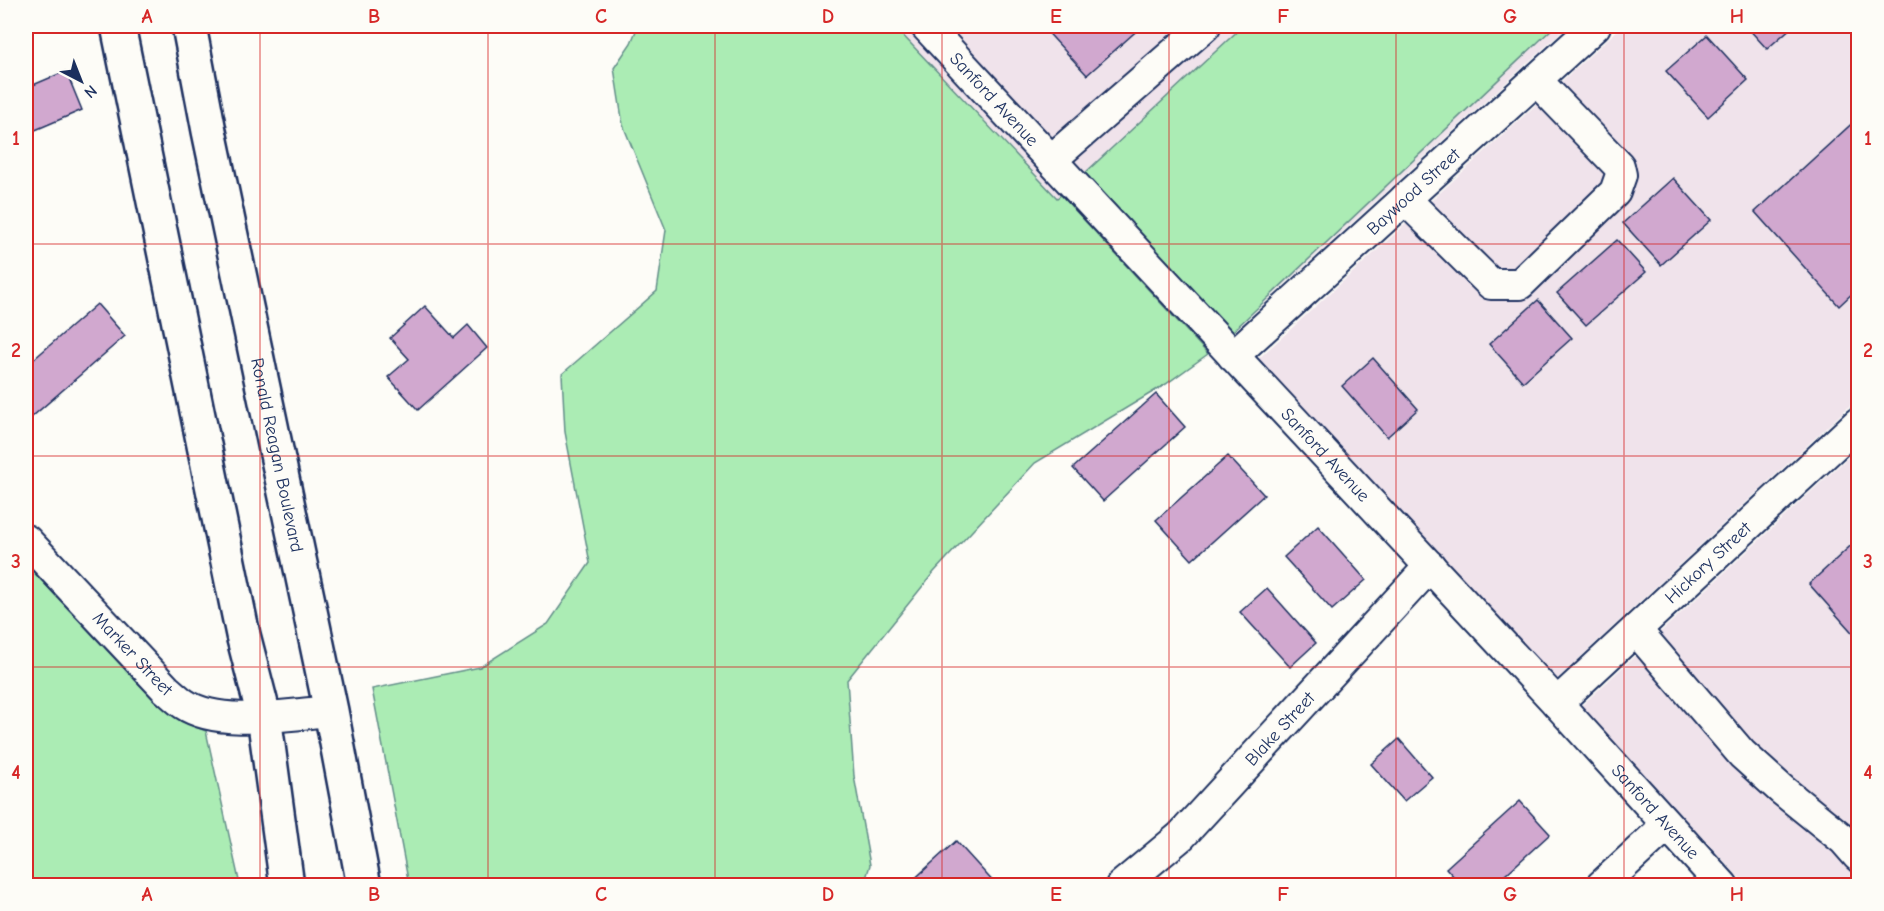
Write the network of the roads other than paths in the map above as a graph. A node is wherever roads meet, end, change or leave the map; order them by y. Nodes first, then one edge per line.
1 (118, 26) edge
2 (189, 26) edge
3 (926, 26) edge
4 (1205, 26) edge
5 (1595, 26) edge
6 (1536, 80) junction
7 (1051, 160) junction
8 (1406, 199) junction
9 (1233, 356) junction
10 (1858, 423) edge
11 (26, 540) edge
12 (1430, 566) junction
13 (1636, 630) junction
14 (1557, 703) junction
15 (331, 711) junction
16 (264, 716) junction
17 (1667, 825) junction
18 (1858, 856) edge
19 (286, 885) edge
20 (364, 885) edge
21 (1121, 885) edge
22 (1601, 885) edge
23 (1724, 885) edge

1 - 16 main road
2 - 15 main road, Ronald Reagan Boulevard
3 - 7 street, Sanford Avenue
4 - 7 street
5 - 6 street, Baywood Street
6 - 8 street, Baywood Street
6 - 8 street
7 - 9 street, Sanford Avenue
8 - 9 street, Baywood Street
9 - 12 street, Sanford Avenue
10 - 13 street, Hickory Street
11 - 16 street, Marker Street
12 - 14 street, Sanford Avenue
12 - 21 street, Blake Street
13 - 14 street, Hickory Street
13 - 18 street
14 - 17 street, Sanford Avenue
15 - 16 street, Marker Street
15 - 20 main road, Ronald Reagan Boulevard
16 - 19 main road
17 - 22 street
17 - 23 street, Sanford Avenue

